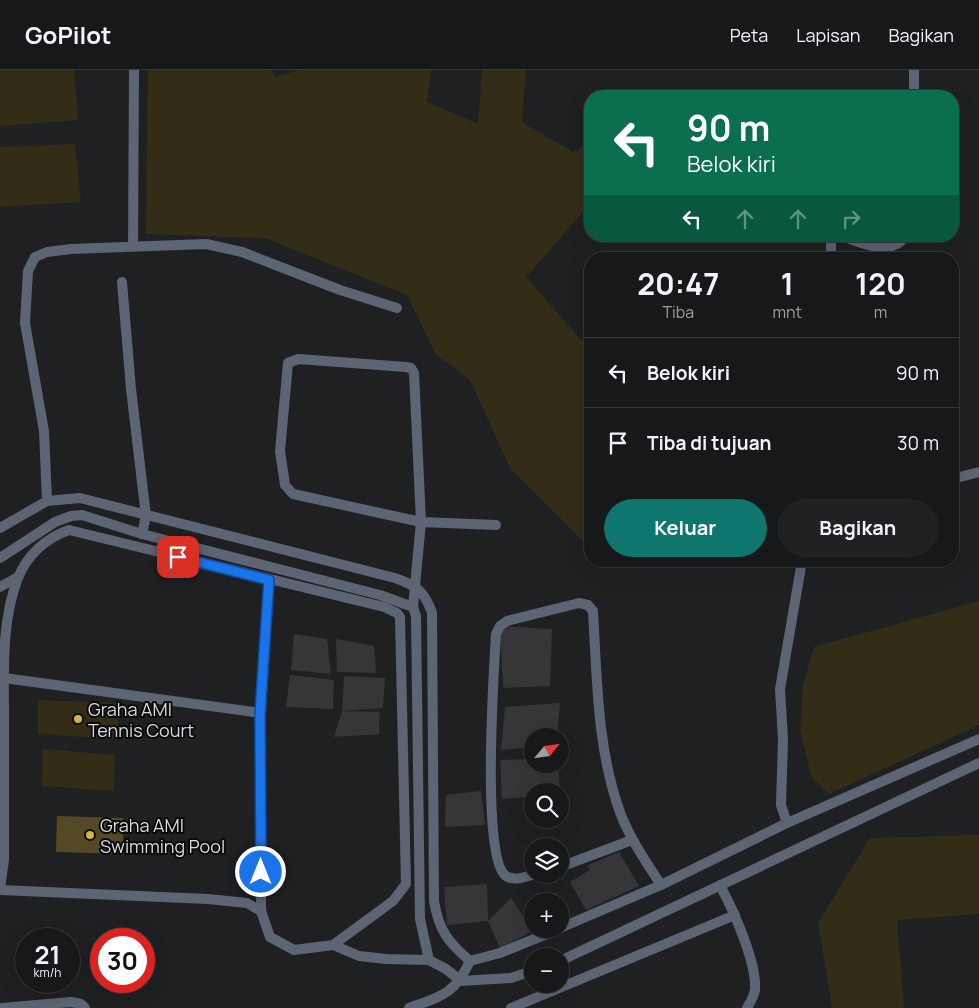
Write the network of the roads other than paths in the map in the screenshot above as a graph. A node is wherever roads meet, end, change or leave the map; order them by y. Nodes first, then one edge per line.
1 (134, 70) edge
2 (914, 70) edge
3 (914, 90) edge
4 (857, 242) edge
5 (899, 242) edge
6 (133, 246) junction
7 (122, 282) dead end
8 (397, 308) dead end
9 (979, 472) edge
10 (959, 477) edge
11 (47, 501) junction
12 (146, 516) junction
13 (421, 522) junction
14 (496, 525) dead end
15 (0, 528) edge
16 (142, 534) junction
17 (0, 558) edge
18 (801, 567) edge
19 (18, 577) junction
20 (269, 580) junction
21 (414, 587) junction
22 (0, 588) edge
23 (413, 608) junction
24 (4, 678) junction
25 (260, 713) junction
26 (979, 739) edge
27 (979, 762) edge
28 (787, 823) junction
29 (632, 840) junction
30 (569, 864) edge
31 (524, 877) edge
32 (661, 885) junction
33 (720, 885) junction
34 (0, 889) edge
35 (261, 911) junction
36 (735, 915) junction
37 (569, 924) edge
38 (535, 938) edge
39 (333, 945) junction
40 (569, 957) edge
41 (430, 960) junction
42 (470, 961) junction
43 (524, 974) edge
44 (461, 981) junction
45 (2, 1008) edge
46 (85, 1008) edge
47 (409, 1008) edge
48 (511, 1008) edge
49 (747, 1008) edge

1 - 6 street
2 - 3 street
4 - 5 street
6 - 8 street
6 - 11 street
7 - 12 street
9 - 10 street
11 - 12 street
11 - 15 street
12 - 16 street
12 - 21 street
13 - 13 street
13 - 14 street
13 - 21 street
16 - 17 street
16 - 23 street
18 - 28 street
19 - 20 street
19 - 22 street
19 - 24 street
20 - 25 street
20 - 39 street
21 - 23 street
21 - 42 street
23 - 41 street
24 - 25 street
24 - 34 street
25 - 35 street
26 - 28 street
27 - 33 street
28 - 32 street
29 - 30 street
29 - 31 street
29 - 32 street
32 - 37 street
33 - 36 street
33 - 40 street
34 - 35 street
35 - 39 street
36 - 48 street
36 - 49 street
38 - 42 street
39 - 41 street
41 - 44 street
42 - 44 street
43 - 44 street
44 - 47 street
45 - 46 street

